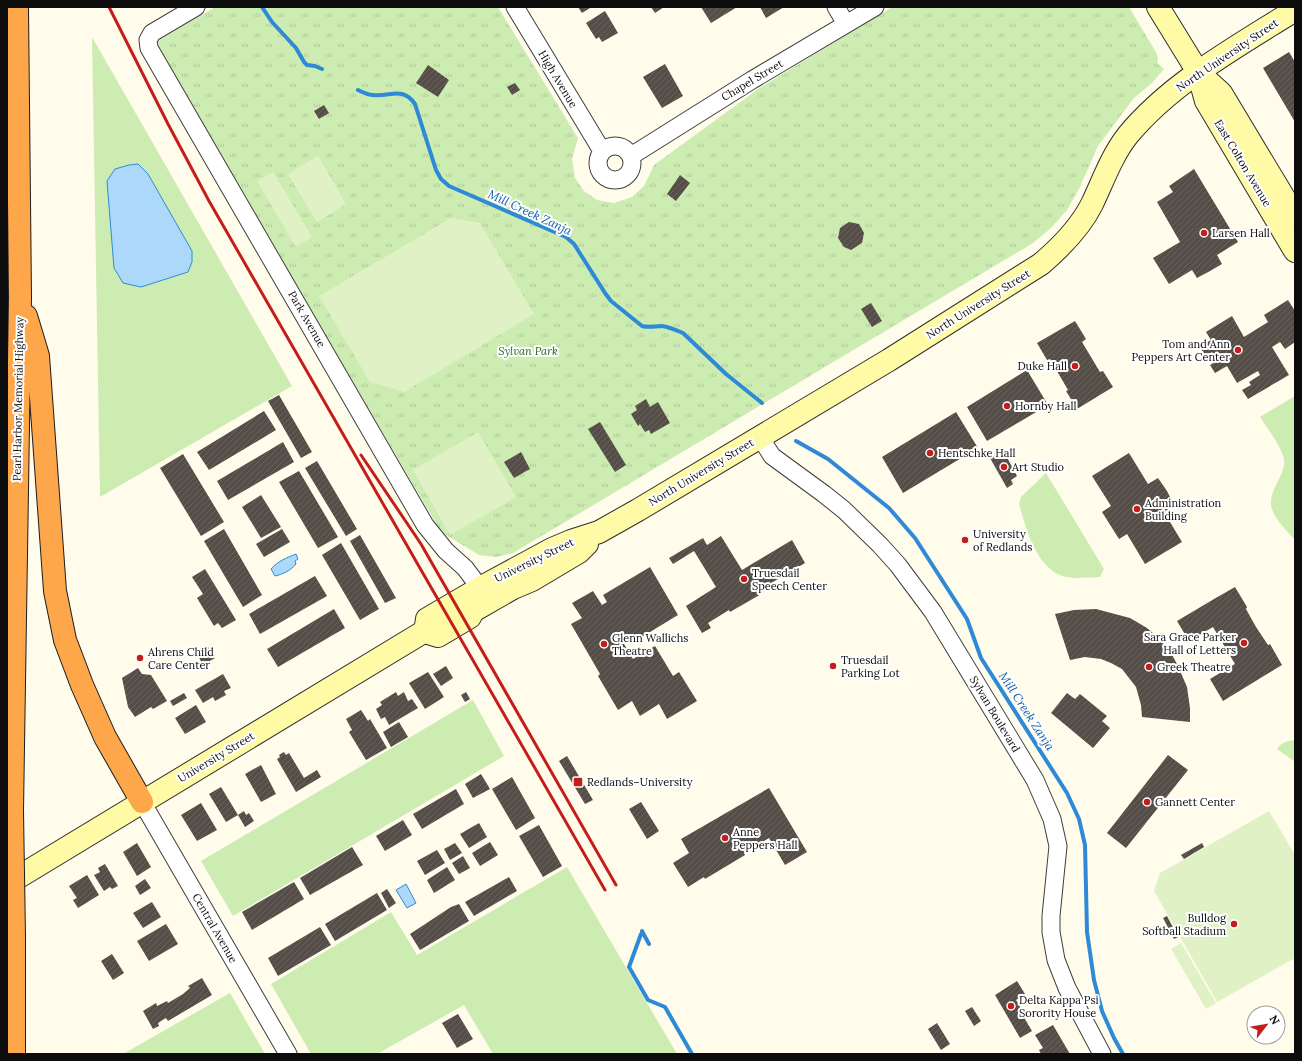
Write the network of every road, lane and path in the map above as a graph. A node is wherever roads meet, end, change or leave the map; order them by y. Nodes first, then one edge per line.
1 (17, 7) edge
2 (196, 7) edge
3 (515, 7) edge
4 (836, 7) edge
5 (875, 7) edge
6 (1158, 7) edge
7 (1295, 10) edge
8 (846, 24) junction
9 (1198, 72) junction
10 (602, 151) junction
11 (631, 156) junction
12 (1295, 216) edge
13 (1295, 251) edge
14 (20, 297) junction
15 (760, 437) junction
16 (599, 532) junction
17 (480, 588) junction
18 (425, 632) junction
19 (142, 802) junction
20 (7, 884) edge
21 (14, 1054) edge
22 (288, 1054) edge
23 (1102, 1054) edge

1 - 14 highway, Pearl Harbor Memorial Highway
2 - 17 street, Park Avenue
3 - 10 street, High Avenue
4 - 8 street
5 - 8 street, Chapel Street
6 - 9 street, East Colton Avenue
7 - 9 street, North University Street
8 - 11 street, Chapel Street
9 - 12 street, East Colton Avenue
9 - 13 street, East Colton Avenue
9 - 15 street, North University Street
10 - 11 street
10 - 11 street
14 - 19 highway
14 - 21 highway, Pearl Harbor Memorial Highway, bridge
15 - 16 street, North University Street
15 - 23 street, Sylvan Boulevard
16 - 17 street, University Street
16 - 18 street, University Street
17 - 18 street, University Street
18 - 19 street, University Street
19 - 20 street, University Street
19 - 22 street, Central Avenue

